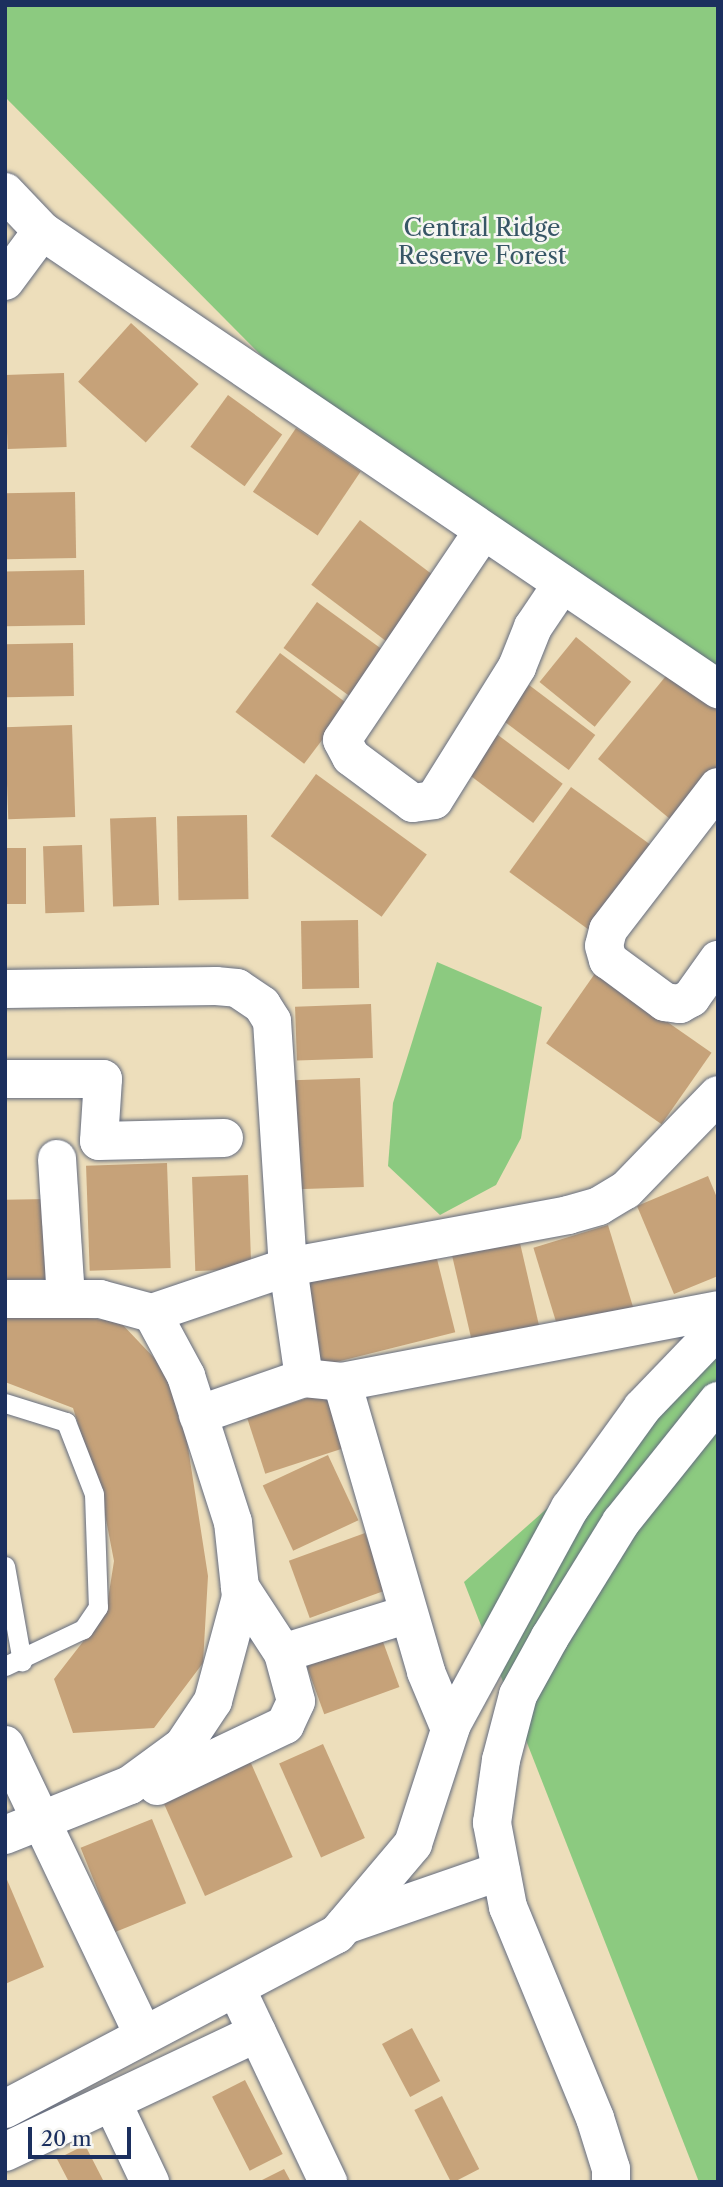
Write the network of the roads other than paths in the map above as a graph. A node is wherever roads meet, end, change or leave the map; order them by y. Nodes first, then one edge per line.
1 (5, 192) edge
2 (42, 231) junction
3 (5, 281) edge
4 (483, 531) junction
5 (562, 584) junction
6 (718, 689) edge
7 (718, 787) edge
8 (718, 960) edge
9 (5, 989) edge
10 (5, 1079) edge
11 (718, 1095) edge
12 (224, 1138) dead end
13 (57, 1160) dead end
14 (288, 1267) junction
15 (66, 1297) junction
16 (5, 1299) edge
17 (718, 1310) edge
18 (152, 1313) junction
19 (718, 1329) edge
20 (304, 1378) junction
21 (342, 1382) junction
22 (718, 1401) edge
23 (5, 1403) edge
24 (198, 1415) junction
25 (5, 1566) edge
26 (240, 1587) junction
27 (408, 1614) junction
28 (283, 1653) junction
29 (14, 1664) edge
30 (450, 1728) junction
31 (5, 1745) edge
32 (152, 1788) dead end
33 (22, 1829) edge
34 (502, 1871) junction
35 (345, 1925) junction
36 (236, 1988) junction
37 (257, 2033) junction
38 (144, 2036) junction
39 (112, 2102) junction
40 (5, 2109) edge
41 (5, 2152) edge
42 (150, 2182) edge
43 (328, 2182) edge
44 (611, 2182) edge

1 - 2 street
2 - 3 street
2 - 4 street
4 - 5 street
4 - 5 street
5 - 6 street
7 - 8 street
9 - 14 street
10 - 12 street
11 - 14 street
13 - 15 street
14 - 18 street
14 - 20 street
15 - 16 street
15 - 18 street
17 - 21 street
18 - 24 street
19 - 30 street
20 - 21 street
20 - 24 street
21 - 27 street
22 - 34 street
23 - 29 lane
24 - 26 street
25 - 29 lane
26 - 28 street
26 - 33 street
27 - 28 street
27 - 30 street
28 - 32 street
30 - 35 street
31 - 33 street
33 - 38 street
34 - 35 street
34 - 44 street
35 - 36 street
36 - 37 street
36 - 38 street
37 - 39 street
37 - 43 street
38 - 40 street
39 - 41 street
39 - 42 street

